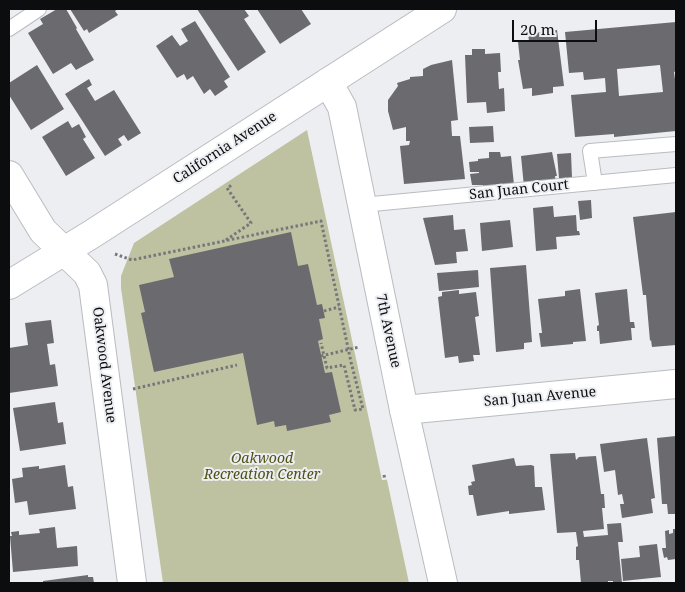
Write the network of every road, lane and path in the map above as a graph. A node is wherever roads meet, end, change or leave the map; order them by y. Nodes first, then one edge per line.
1 (39, 9) edge
2 (442, 9) edge
3 (9, 28) edge
4 (328, 82) junction
5 (676, 144) edge
6 (9, 175) edge
7 (676, 175) edge
8 (595, 182) junction
9 (232, 185) dead end
10 (362, 205) junction
11 (222, 242) junction
12 (63, 252) junction
13 (114, 254) dead end
14 (9, 285) edge
15 (340, 307) junction
16 (324, 311) dead end
17 (321, 343) dead end
18 (359, 347) dead end
19 (348, 350) junction
20 (323, 356) junction
21 (237, 364) dead end
22 (676, 384) edge
23 (130, 390) dead end
24 (404, 410) junction
25 (384, 475) dead end
26 (385, 480) dead end
27 (132, 583) edge
28 (443, 583) edge

1 - 3 lane
2 - 4 street, California Avenue
4 - 10 street, 7th Avenue
4 - 12 street, California Avenue
5 - 8 lane
6 - 12 street, Oakwood Avenue
7 - 8 lane, San Juan Court
8 - 10 lane, San Juan Court
9 - 11 path
10 - 24 street, 7th Avenue
11 - 13 path
11 - 15 path
12 - 14 street, California Avenue
12 - 27 street, Oakwood Avenue
15 - 16 path
15 - 19 path
17 - 20 path
18 - 19 path
19 - 20 path
19 - 20 path
21 - 23 path
22 - 24 street, San Juan Avenue
24 - 28 street, 7th Avenue
25 - 26 path

